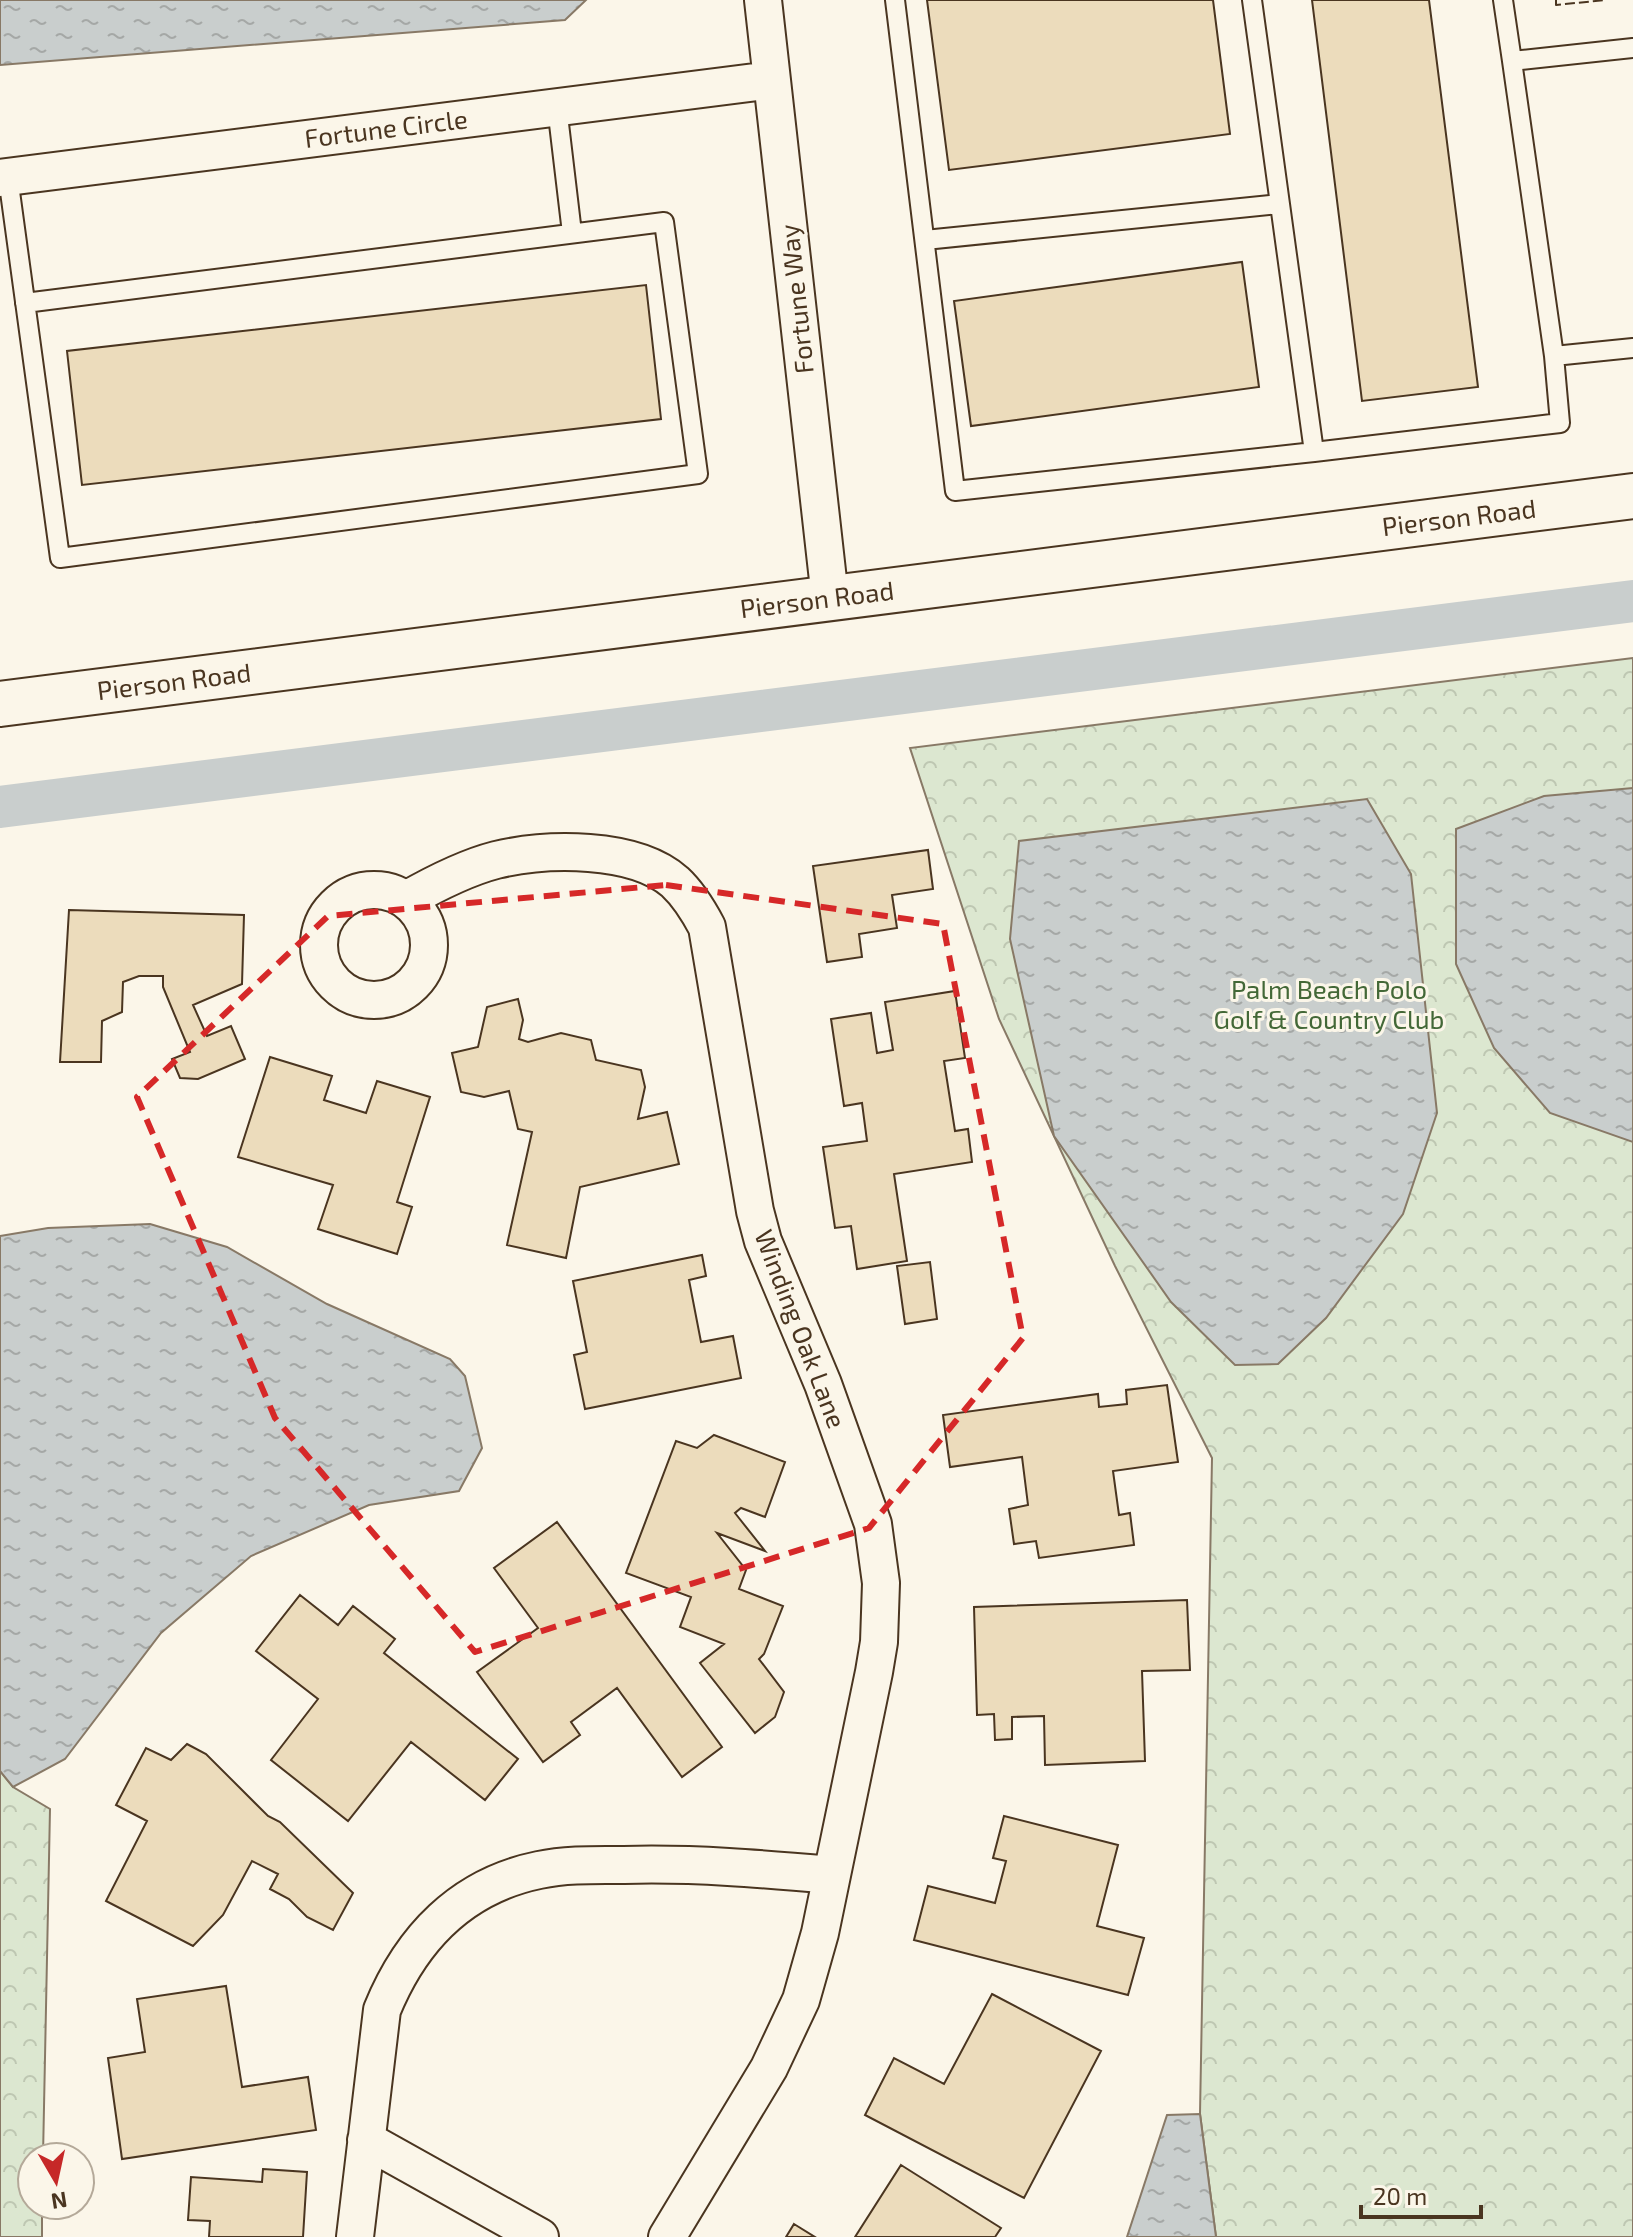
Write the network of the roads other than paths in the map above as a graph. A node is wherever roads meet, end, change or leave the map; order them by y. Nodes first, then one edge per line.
1 (763, 0) edge
2 (895, 0) edge
3 (1252, 0) edge
4 (1503, 0) edge
5 (1633, 48) edge
6 (1512, 61) junction
7 (772, 80) junction
8 (557, 107) junction
9 (4, 178) edge
10 (1280, 204) junction
11 (572, 233) junction
12 (925, 240) junction
13 (25, 303) junction
14 (1633, 348) edge
15 (1554, 356) junction
16 (1314, 452) junction
17 (1633, 496) edge
18 (830, 598) junction
19 (0, 704) edge
20 (406, 900) dead end
21 (832, 1875) junction
22 (366, 2140) junction
23 (355, 2237) edge
24 (540, 2237) edge
25 (667, 2237) edge

1 - 7 street, Fortune Way
2 - 12 lane
3 - 10 lane
4 - 6 lane
5 - 6 lane
6 - 15 lane
7 - 8 street, Fortune Circle
7 - 18 street, Fortune Way
8 - 9 street, Fortune Circle
8 - 11 lane
9 - 13 lane
10 - 12 lane
10 - 16 lane
11 - 13 lane
11 - 13 lane
12 - 16 lane
14 - 15 lane
15 - 16 lane
17 - 18 street, Pierson Road
18 - 19 street, Pierson Road
20 - 21 street, Winding Oak Lane
21 - 22 street
21 - 25 street, Winding Oak Lane
22 - 23 street
22 - 24 street

